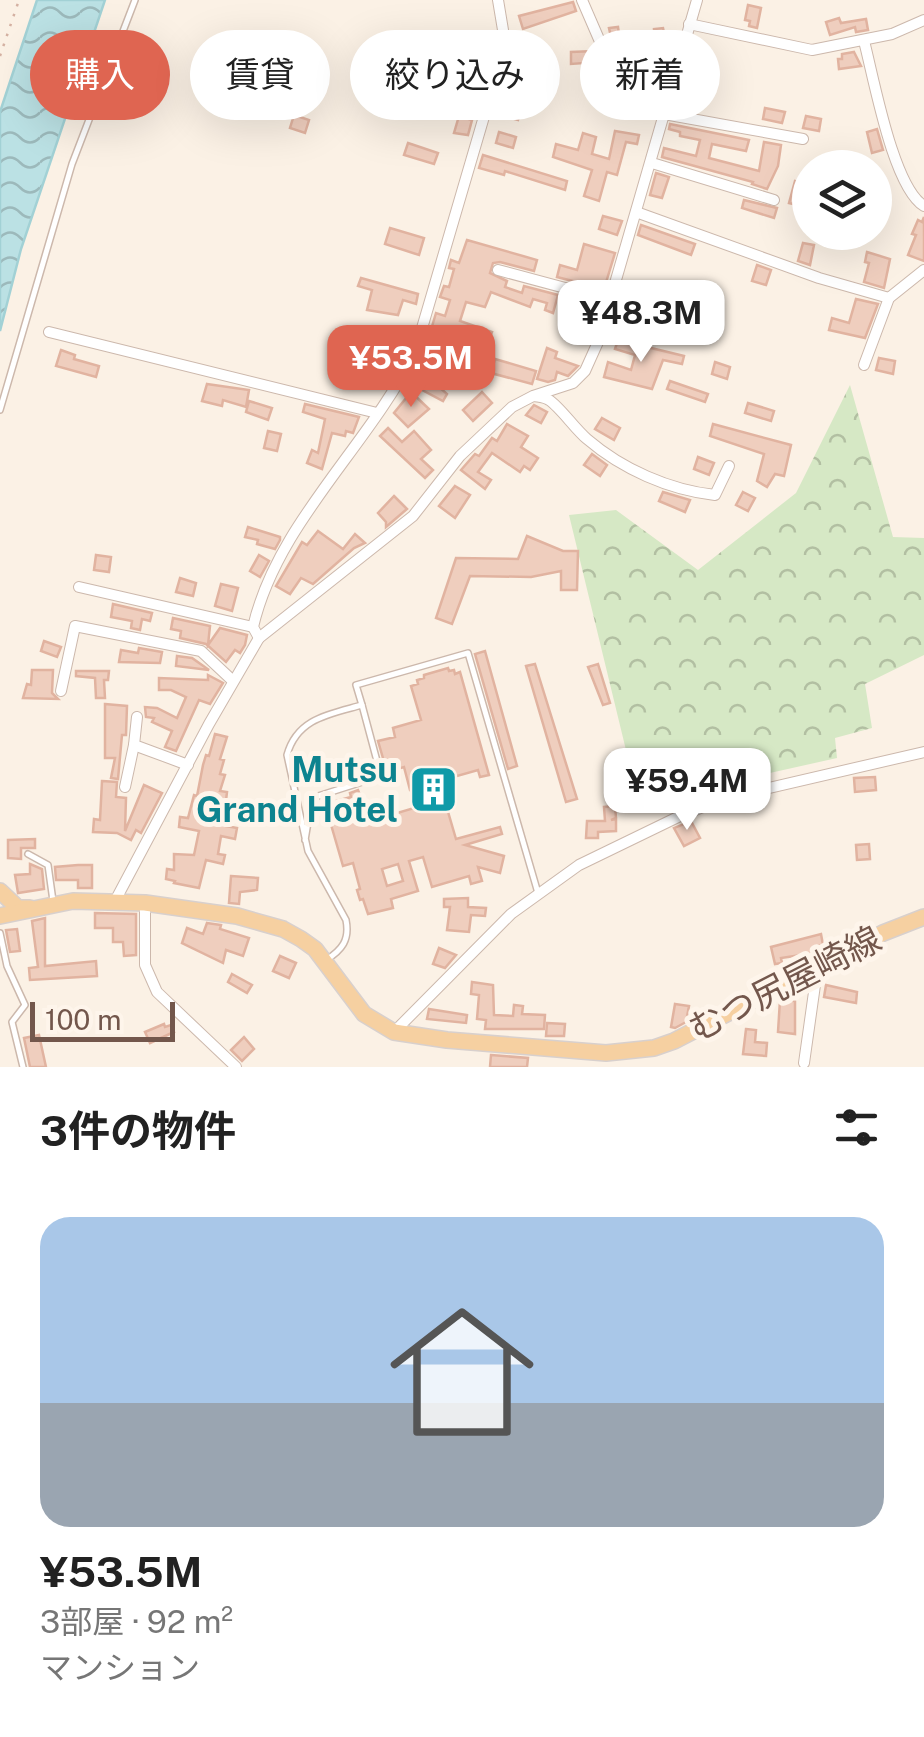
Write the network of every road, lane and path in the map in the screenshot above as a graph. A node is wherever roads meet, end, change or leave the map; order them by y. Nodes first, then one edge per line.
1 (19, 0) edge
2 (135, 0) edge
3 (498, 0) edge
4 (582, 0) edge
5 (697, 0) edge
6 (924, 20) edge
7 (690, 24) junction
8 (595, 30) edge
9 (688, 30) edge
10 (864, 41) junction
11 (0, 56) edge
12 (663, 120) edge
13 (697, 120) edge
14 (803, 139) dead end
15 (652, 164) junction
16 (774, 200) dead end
17 (924, 206) edge
18 (636, 212) junction
19 (498, 270) dead end
20 (924, 270) edge
21 (889, 298) junction
22 (610, 300) junction
23 (49, 332) dead end
24 (864, 365) dead end
25 (532, 396) junction
26 (0, 410) edge
27 (377, 413) junction
28 (730, 466) dead end
29 (79, 587) dead end
30 (256, 633) junction
31 (233, 681) junction
32 (61, 691) dead end
33 (362, 705) junction
34 (137, 718) dead end
35 (134, 745) junction
36 (924, 752) edge
37 (188, 765) junction
38 (125, 786) dead end
39 (305, 840) junction
40 (28, 854) dead end
41 (0, 892) edge
42 (538, 893) junction
43 (114, 901) junction
44 (144, 903) junction
45 (54, 904) junction
46 (34, 908) junction
47 (0, 916) edge
48 (924, 917) edge
49 (0, 933) edge
50 (324, 960) junction
51 (813, 970) junction
52 (394, 1032) junction
53 (575, 1059) edge
54 (804, 1062) dead end
55 (23, 1067) edge
56 (236, 1067) edge

1 - 11 path
2 - 26 lane
3 - 27 street
4 - 8 street
5 - 7 street
6 - 10 street
7 - 9 street
7 - 10 street
10 - 17 street
12 - 15 street
13 - 14 street
15 - 16 street
15 - 18 street
18 - 21 street
18 - 22 street
19 - 22 street
20 - 21 street
21 - 24 street
22 - 25 street
23 - 27 street
25 - 28 street
25 - 30 street
27 - 30 street
29 - 30 street
30 - 31 street
31 - 32 street
31 - 37 street
33 - 39 lane
33 - 39 lane
33 - 42 lane
34 - 35 street
35 - 37 street
35 - 38 street
36 - 42 street
37 - 43 street
39 - 50 lane
40 - 45 lane
41 - 46 main road
42 - 52 street
43 - 44 main road, むつ尻屋崎線
43 - 45 main road, むつ尻屋崎線
44 - 50 main road, むつ尻屋崎線
44 - 56 street
45 - 46 main road, むつ尻屋崎線
46 - 47 main road, むつ尻屋崎線
48 - 51 main road, むつ尻屋崎線
49 - 55 lane
50 - 52 main road, むつ尻屋崎線
51 - 53 main road, むつ尻屋崎線
51 - 54 street
52 - 53 main road, むつ尻屋崎線

